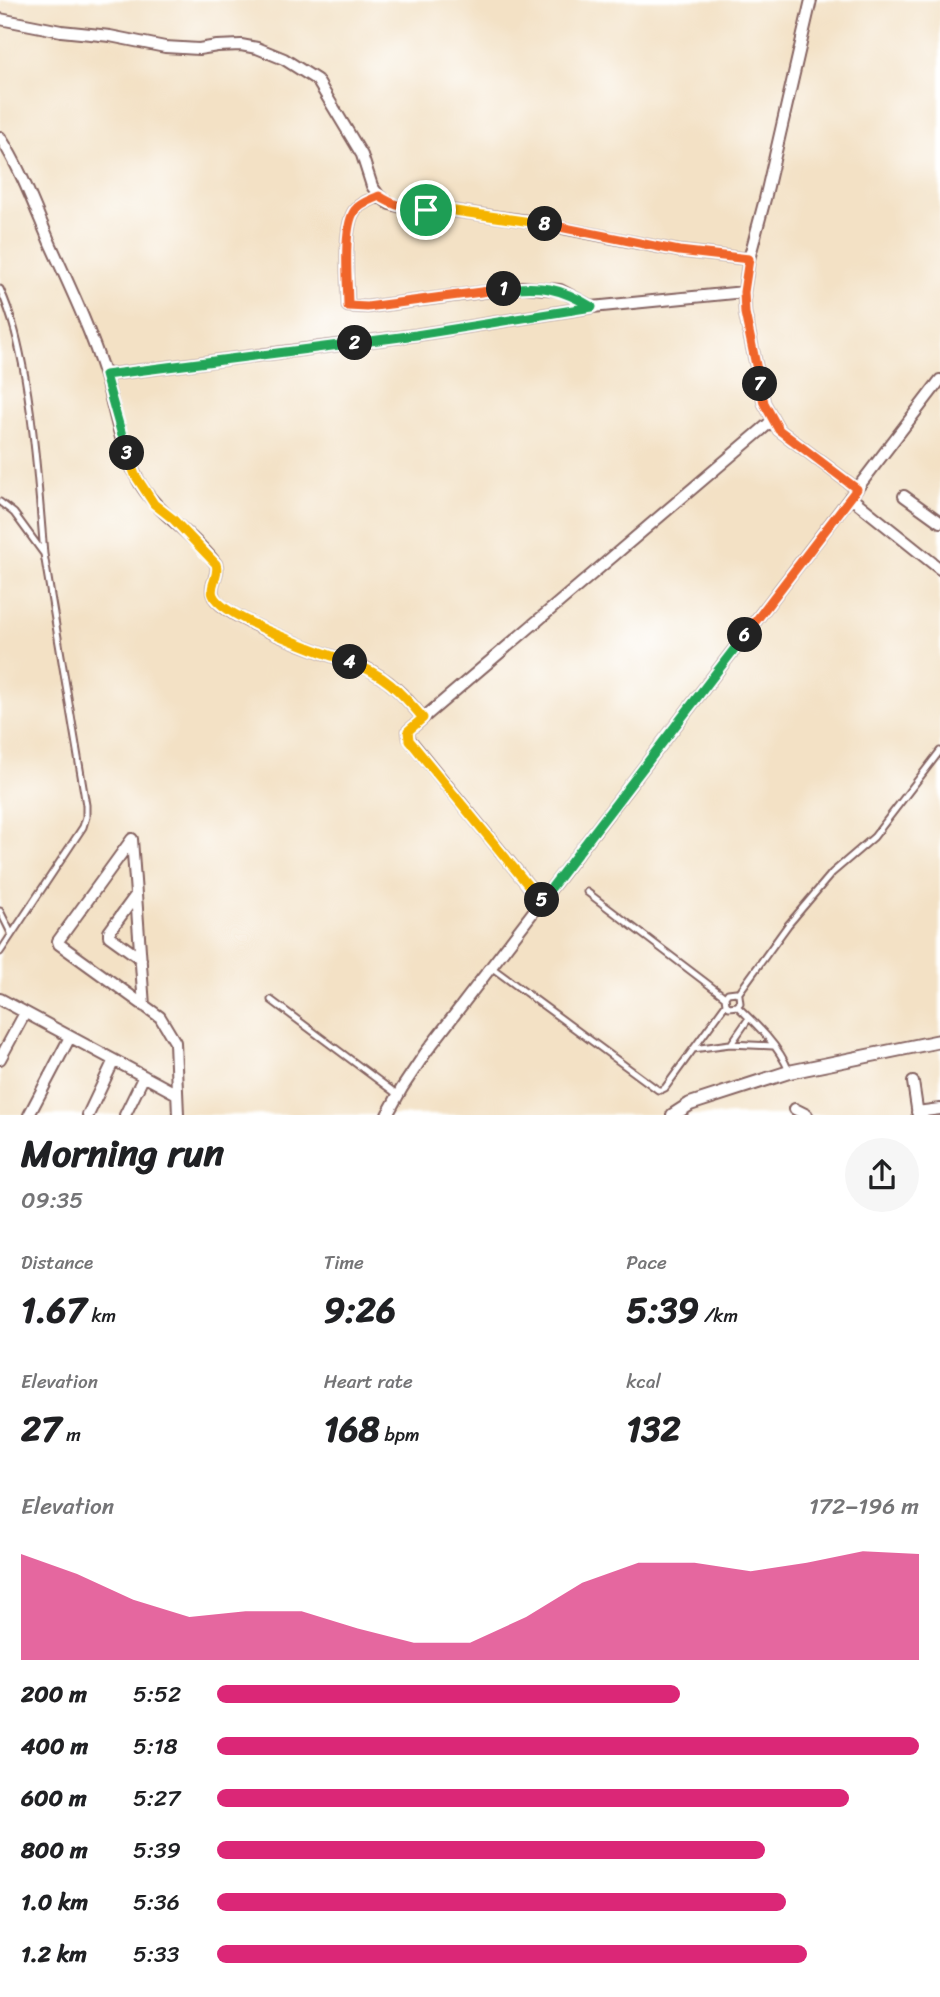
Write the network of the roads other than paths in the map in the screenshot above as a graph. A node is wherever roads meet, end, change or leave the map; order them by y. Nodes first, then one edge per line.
1 (811, 0) edge
2 (0, 19) edge
3 (0, 137) edge
4 (379, 196) junction
5 (749, 259) junction
6 (0, 289) edge
7 (744, 292) junction
8 (592, 307) junction
9 (105, 375) junction
10 (940, 380) edge
11 (774, 420) junction
12 (854, 493) junction
13 (904, 496) dead end
14 (0, 502) edge
15 (940, 522) edge
16 (44, 554) junction
17 (940, 569) edge
18 (423, 718) junction
19 (940, 751) edge
20 (587, 892) dead end
21 (136, 895) junction
22 (541, 901) junction
23 (0, 911) edge
24 (12, 933) junction
25 (0, 952) edge
26 (141, 959) junction
27 (491, 967) junction
28 (737, 994) junction
29 (725, 996) junction
30 (0, 999) edge
31 (271, 1000) dead end
32 (726, 1004) junction
33 (144, 1006) junction
34 (737, 1006) junction
35 (25, 1013) junction
36 (749, 1018) junction
37 (70, 1037) junction
38 (940, 1041) edge
39 (730, 1044) junction
40 (773, 1046) junction
41 (694, 1049) junction
42 (0, 1059) edge
43 (114, 1060) junction
44 (789, 1072) junction
45 (144, 1076) junction
46 (912, 1083) dead end
47 (177, 1094) junction
48 (398, 1095) junction
49 (940, 1109) edge
50 (795, 1110) dead end
51 (917, 1113) edge
52 (29, 1115) edge
53 (88, 1115) edge
54 (125, 1115) edge
55 (178, 1115) edge
56 (387, 1115) edge
57 (673, 1115) edge
58 (807, 1115) edge

1 - 5 street
2 - 4 street
3 - 9 street
4 - 5 street
4 - 8 street
5 - 7 street
6 - 16 lane
7 - 8 street
7 - 11 street
8 - 9 street
9 - 18 street
10 - 12 street
11 - 12 street
11 - 18 street
12 - 17 street
12 - 22 street
13 - 15 street
14 - 16 lane
16 - 24 lane
18 - 22 street
19 - 28 lane
20 - 29 lane
21 - 26 street
21 - 26 street
21 - 33 street
22 - 27 street
23 - 24 lane
24 - 25 lane
26 - 33 street
27 - 41 lane
27 - 48 street
28 - 29 lane
28 - 34 lane
29 - 32 lane
30 - 35 street
31 - 48 lane
32 - 34 lane
32 - 41 lane
33 - 47 street
34 - 36 lane
35 - 37 street
35 - 42 street
36 - 39 lane
36 - 40 lane
37 - 43 street
37 - 52 street
38 - 44 street
39 - 40 lane
39 - 41 lane
40 - 44 lane
43 - 45 street
43 - 53 street
44 - 57 street
45 - 47 street
45 - 54 street
46 - 51 street
47 - 55 street
48 - 56 street
49 - 51 street
50 - 58 street

